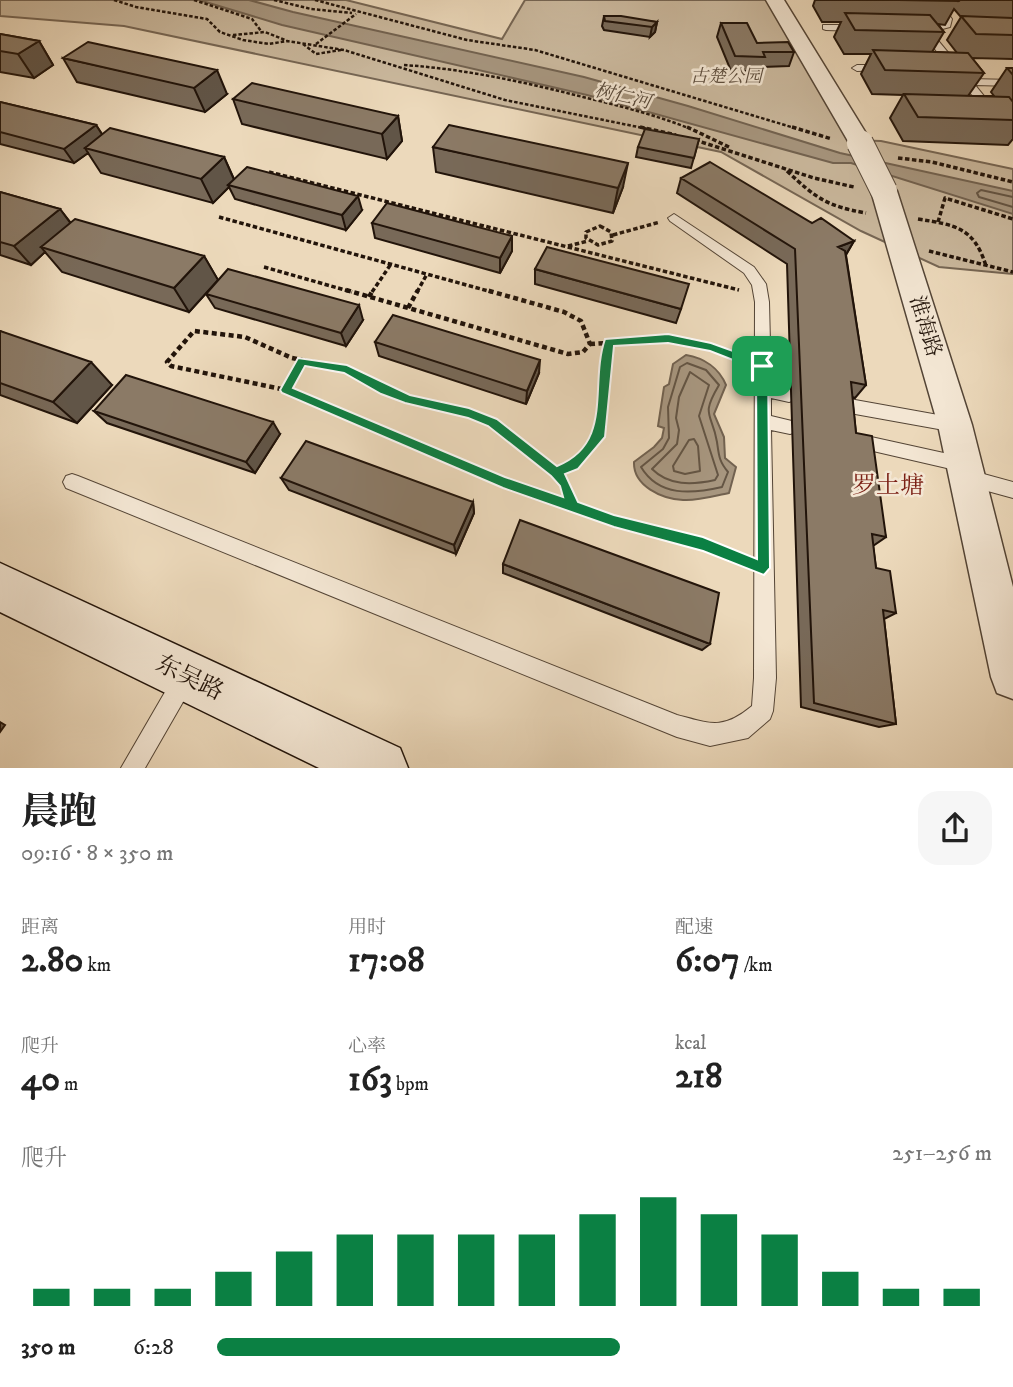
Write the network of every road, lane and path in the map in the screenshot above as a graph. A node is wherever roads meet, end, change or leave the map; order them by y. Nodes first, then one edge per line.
1 (114, 0) edge
2 (194, 0) edge
3 (274, 0) edge
4 (315, 0) edge
5 (775, 0) edge
6 (925, 2) edge
7 (945, 4) edge
8 (335, 6) junction
9 (330, 12) junction
10 (826, 27) dead end
11 (867, 28) edge
12 (909, 29) edge
13 (936, 29) junction
14 (962, 30) edge
15 (261, 31) junction
16 (225, 34) junction
17 (287, 41) junction
18 (302, 43) junction
19 (315, 45) junction
20 (344, 50) junction
21 (396, 65) junction
22 (857, 68) dead end
23 (894, 68) edge
24 (944, 69) edge
25 (956, 69) junction
26 (966, 82) junction
27 (1013, 83) edge
28 (979, 114) edge
29 (993, 114) junction
30 (770, 122) dead end
31 (1013, 125) edge
32 (679, 136) edge
33 (692, 139) edge
34 (737, 152) junction
35 (780, 166) junction
36 (269, 172) edge
37 (891, 212) junction
38 (219, 217) dead end
39 (674, 218) joint
40 (1013, 219) edge
41 (938, 222) junction
42 (613, 234) junction
43 (588, 241) junction
44 (566, 247) junction
45 (391, 264) junction
46 (986, 266) junction
47 (264, 267) dead end
48 (1013, 272) edge
49 (427, 274) junction
50 (760, 295) junction
51 (369, 297) junction
52 (408, 308) junction
53 (609, 342) junction
54 (590, 344) junction
55 (302, 361) junction
56 (762, 366) junction
57 (286, 390) junction
58 (762, 390) junction
59 (789, 395) dead end
60 (844, 405) edge
61 (762, 421) junction
62 (955, 425) junction
63 (790, 427) dead end
64 (848, 439) edge
65 (967, 471) junction
66 (555, 472) junction
67 (72, 482) dead end
68 (1013, 490) edge
69 (573, 507) junction
70 (764, 568) junction
71 (0, 587) edge
72 (187, 676) junction
73 (1013, 677) edge
74 (132, 768) edge
75 (380, 768) edge

1 - 16 path
2 - 15 path
3 - 9 path
4 - 8 path
5 - 37 street, 淮海路, bridge
6 - 7 lane
6 - 13 lane
8 - 9 path
8 - 30 path
9 - 19 path
10 - 11 lane
12 - 13 lane
13 - 14 lane
13 - 25 lane
15 - 16 path
15 - 17 path
16 - 17 path
17 - 18 path
18 - 19 path
18 - 20 path
19 - 20 path
20 - 21 path
21 - 32 path
21 - 34 path
22 - 23 lane
24 - 25 lane
25 - 26 lane
26 - 27 lane
26 - 29 lane
28 - 29 lane
29 - 31 lane
33 - 34 path
34 - 35 path
35 - 37 path
35 - 37 path
36 - 44 path
37 - 41 path
37 - 46 path
37 - 62 street, 淮海路
38 - 45 path
39 - 42 path
39 - 50 lane
40 - 41 path
41 - 46 path
42 - 43 path
42 - 43 path
43 - 44 path
44 - 50 path
45 - 49 path
45 - 51 path
46 - 48 path
47 - 51 path
49 - 52 path
49 - 54 path
50 - 56 lane
51 - 52 path
52 - 54 path
53 - 54 path
53 - 56 path
53 - 66 path
55 - 57 path
55 - 57 path
55 - 66 path
56 - 58 lane
57 - 69 path
58 - 59 lane
58 - 61 lane
60 - 62 lane
61 - 63 lane
61 - 70 lane
62 - 65 street, 淮海路
64 - 65 lane
65 - 68 lane
65 - 73 street, 淮海路
66 - 69 path
67 - 70 lane
69 - 70 path
71 - 72 street, 东吴路
72 - 74 lane
72 - 75 street, 东吴路

